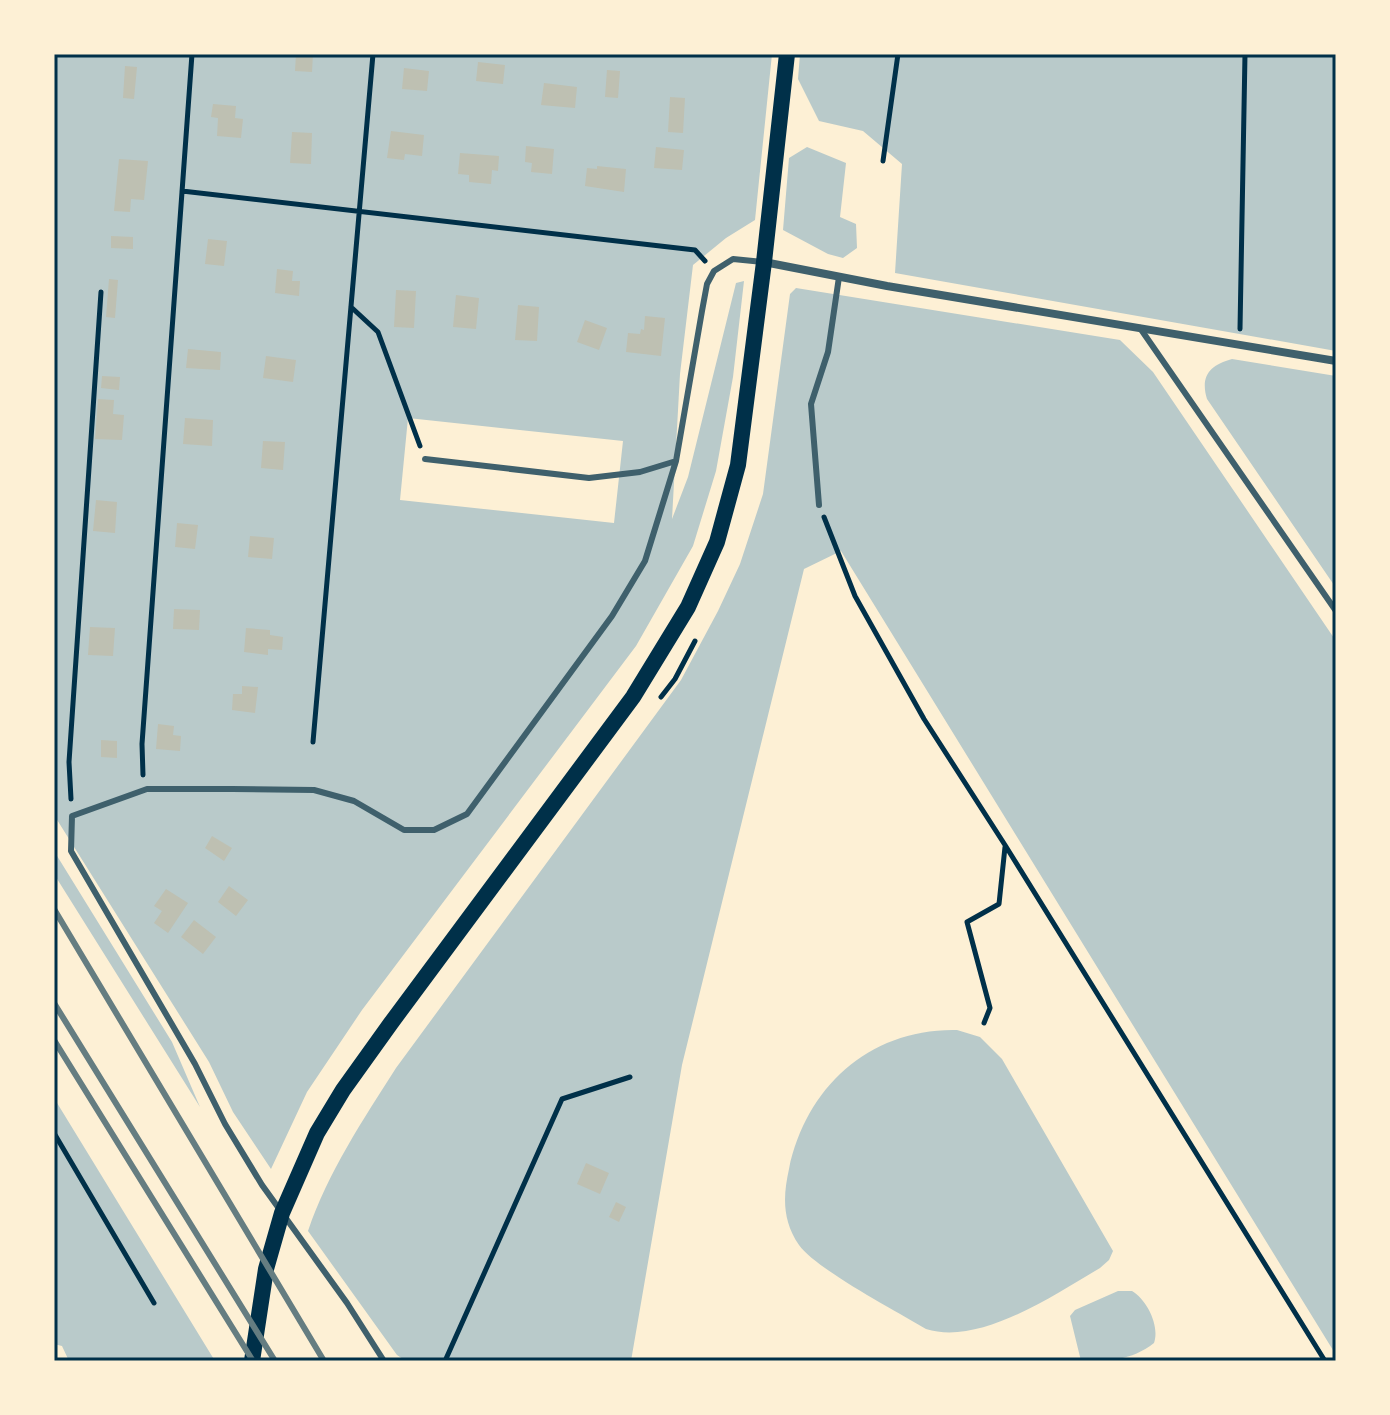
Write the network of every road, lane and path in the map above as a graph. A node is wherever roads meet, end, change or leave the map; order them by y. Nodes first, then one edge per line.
1 (192, 54) edge
2 (373, 54) edge
3 (787, 54) edge
4 (898, 54) edge
5 (1245, 54) edge
6 (883, 161) dead end
7 (182, 191) junction
8 (358, 211) junction
9 (695, 250) dead end
10 (764, 262) junction
11 (839, 277) junction
12 (101, 292) dead end
13 (350, 307) junction
14 (1139, 326) junction
15 (1239, 344) junction
16 (1336, 361) edge
17 (425, 459) joint
18 (676, 461) junction
19 (819, 505) joint
20 (1336, 611) edge
21 (313, 742) dead end
22 (147, 789) junction
23 (72, 816) junction
24 (1005, 845) junction
25 (984, 1023) dead end
26 (630, 1077) dead end
27 (54, 1133) edge
28 (154, 1303) dead end
29 (252, 1361) edge
30 (384, 1361) edge
31 (445, 1361) edge
32 (1325, 1361) edge

1 - 7 path
2 - 8 path
3 - 10 main road
4 - 6 path
5 - 15 path
7 - 8 path
7 - 22 path
8 - 9 path
8 - 13 path
10 - 11 street
10 - 18 lane
10 - 29 main road
11 - 14 street
11 - 19 lane
12 - 23 path
13 - 17 path
13 - 21 path
14 - 15 street
14 - 20 lane
15 - 16 street
17 - 18 lane
18 - 22 lane
19 - 24 path
22 - 23 lane
23 - 30 lane
24 - 25 path
24 - 32 path
26 - 31 path
27 - 28 path

